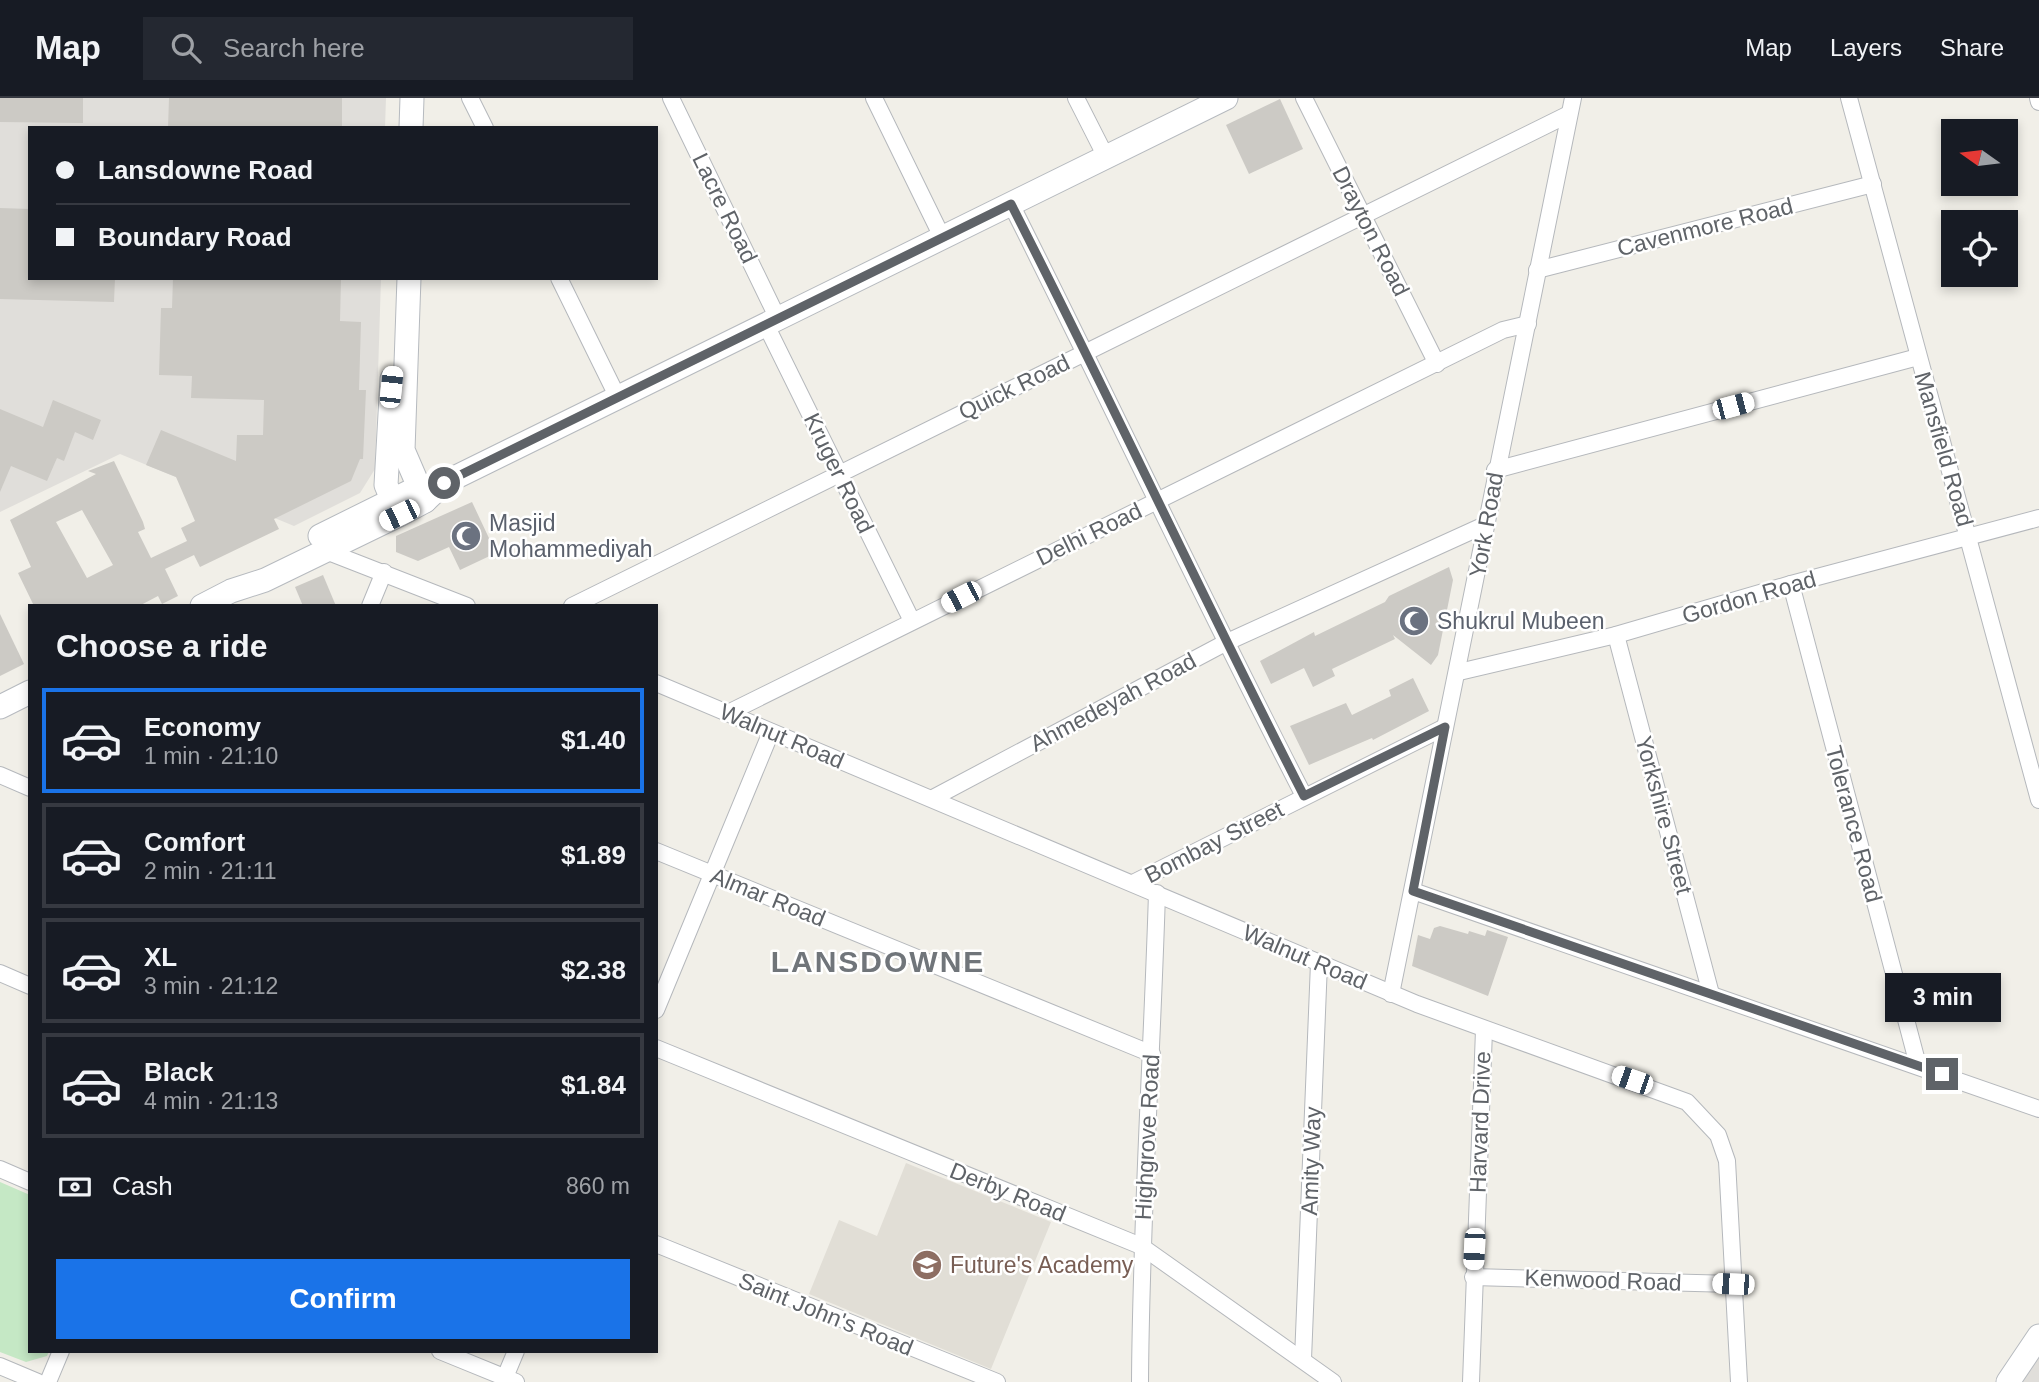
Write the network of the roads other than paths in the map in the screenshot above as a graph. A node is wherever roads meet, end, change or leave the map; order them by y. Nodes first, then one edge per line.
1 (412, 98) edge
2 (470, 98) edge
3 (671, 98) edge
4 (874, 98) edge
5 (1076, 98) edge
6 (1226, 98) edge
7 (1304, 98) edge
8 (1849, 98) edge
9 (1571, 106) edge
10 (411, 126) edge
11 (484, 126) edge
12 (1106, 157) junction
13 (1873, 184) junction
14 (1011, 204) junction
15 (1364, 215) junction
16 (942, 237) junction
17 (1537, 270) junction
18 (560, 280) edge
19 (408, 288) edge
20 (772, 322) junction
21 (1528, 324) junction
22 (1085, 352) junction
23 (1918, 357) junction
24 (1437, 364) junction
25 (618, 398) junction
26 (1495, 470) junction
27 (839, 473) junction
28 (428, 491) junction
29 (1158, 499) junction
30 (396, 507) junction
31 (2039, 518) edge
32 (1487, 524) junction
33 (362, 533) junction
34 (1969, 537) junction
35 (326, 551) junction
36 (380, 570) junction
37 (1791, 584) junction
38 (231, 591) junction
39 (206, 604) edge
40 (371, 604) edge
41 (462, 604) edge
42 (576, 604) edge
43 (912, 621) junction
44 (1616, 635) junction
45 (1225, 643) junction
46 (1459, 672) junction
47 (658, 685) edge
48 (28, 693) edge
49 (0, 706) edge
50 (728, 713) junction
51 (1445, 727) junction
52 (771, 732) junction
53 (0, 775) edge
54 (28, 787) edge
55 (1304, 796) junction
56 (933, 798) junction
57 (2039, 800) edge
58 (658, 852) edge
59 (712, 874) junction
60 (1133, 883) junction
61 (1413, 891) junction
62 (1157, 892) junction
63 (1319, 963) junction
64 (0, 973) edge
65 (28, 985) edge
66 (1391, 994) junction
67 (1711, 994) junction
68 (658, 1005) edge
69 (1484, 1030) junction
70 (658, 1049) edge
71 (1152, 1054) junction
72 (1918, 1065) junction
73 (2039, 1109) edge
74 (0, 1169) edge
75 (28, 1181) edge
76 (658, 1245) edge
77 (1141, 1246) junction
78 (1473, 1277) junction
79 (1733, 1284) junction
80 (2039, 1336) edge
81 (60, 1353) edge
82 (445, 1353) edge
83 (515, 1353) edge
84 (1303, 1359) junction
85 (0, 1366) edge
86 (508, 1380) edge
87 (38, 1382) edge
88 (48, 1382) edge
89 (997, 1382) edge
90 (1140, 1382) edge
91 (1333, 1382) edge
92 (1471, 1382) edge
93 (1739, 1382) edge
94 (2008, 1382) edge

1 - 10 street
2 - 11 street
3 - 20 street, Lacre Road
4 - 16 street
5 - 12 street
6 - 12 street
7 - 15 street, Drayton Road
8 - 13 street, Mansfield Road
9 - 15 street, Quick Road
9 - 17 street, York Road
12 - 14 street
13 - 17 street, Cavenmore Road
13 - 23 street, Mansfield Road
14 - 16 street
14 - 22 street
15 - 22 street, Quick Road
15 - 24 street, Drayton Road
16 - 20 street
17 - 21 street, York Road
18 - 25 street
19 - 28 street
19 - 30 street
20 - 25 street
20 - 27 street, Kruger Road
21 - 24 street, Delhi Road
21 - 26 street, York Road
22 - 27 street, Quick Road
22 - 29 street
23 - 26 street
23 - 34 street, Mansfield Road
24 - 29 street, Delhi Road
25 - 28 street
26 - 32 street, York Road
27 - 42 street, Quick Road
27 - 43 street, Kruger Road
28 - 30 street
29 - 43 street, Delhi Road
29 - 45 street
30 - 33 street
30 - 38 street
31 - 34 street, Gordon Road
32 - 45 street, Ahmedeyah Road
32 - 46 street, York Road
33 - 35 street
33 - 36 street
34 - 37 street, Gordon Road
34 - 57 street, Mansfield Road
35 - 36 street
35 - 38 street
36 - 40 street
36 - 41 street
37 - 44 street, Gordon Road
37 - 72 street, Tolerance Road
38 - 39 street
43 - 50 street, Delhi Road
44 - 46 street, Gordon Road
44 - 67 street, Yorkshire Street
45 - 55 street
45 - 56 street, Ahmedeyah Road
46 - 51 street, York Road
47 - 50 street, Walnut Road
48 - 49 street
50 - 52 street, Walnut Road
51 - 55 street, Bombay Street
51 - 61 street, York Road
52 - 56 street, Walnut Road
52 - 59 street
53 - 54 street
55 - 60 street, Bombay Street
56 - 60 street, Walnut Road
58 - 59 street, Almar Road
59 - 68 street
59 - 71 street, Almar Road
60 - 62 street, Walnut Road
61 - 66 street, York Road
61 - 67 street
62 - 63 street, Walnut Road
62 - 71 street, Highgrove Road
63 - 66 street, Walnut Road
63 - 84 street, Amity Way
64 - 65 street
66 - 69 street, Walnut Road
67 - 72 street
69 - 78 street, Harvard Drive
69 - 79 street, Walnut Road
70 - 77 street, Derby Road
71 - 77 street, Highgrove Road
72 - 73 street
74 - 75 street
76 - 89 street, Saint John's Road
77 - 84 street, Derby Road
77 - 90 street, Highgrove Road
78 - 79 street, Kenwood Road
78 - 92 street, Harvard Drive
79 - 93 street, Walnut Road
80 - 94 street
81 - 88 street
82 - 86 street
83 - 86 street
84 - 91 street, Derby Road
85 - 87 street

